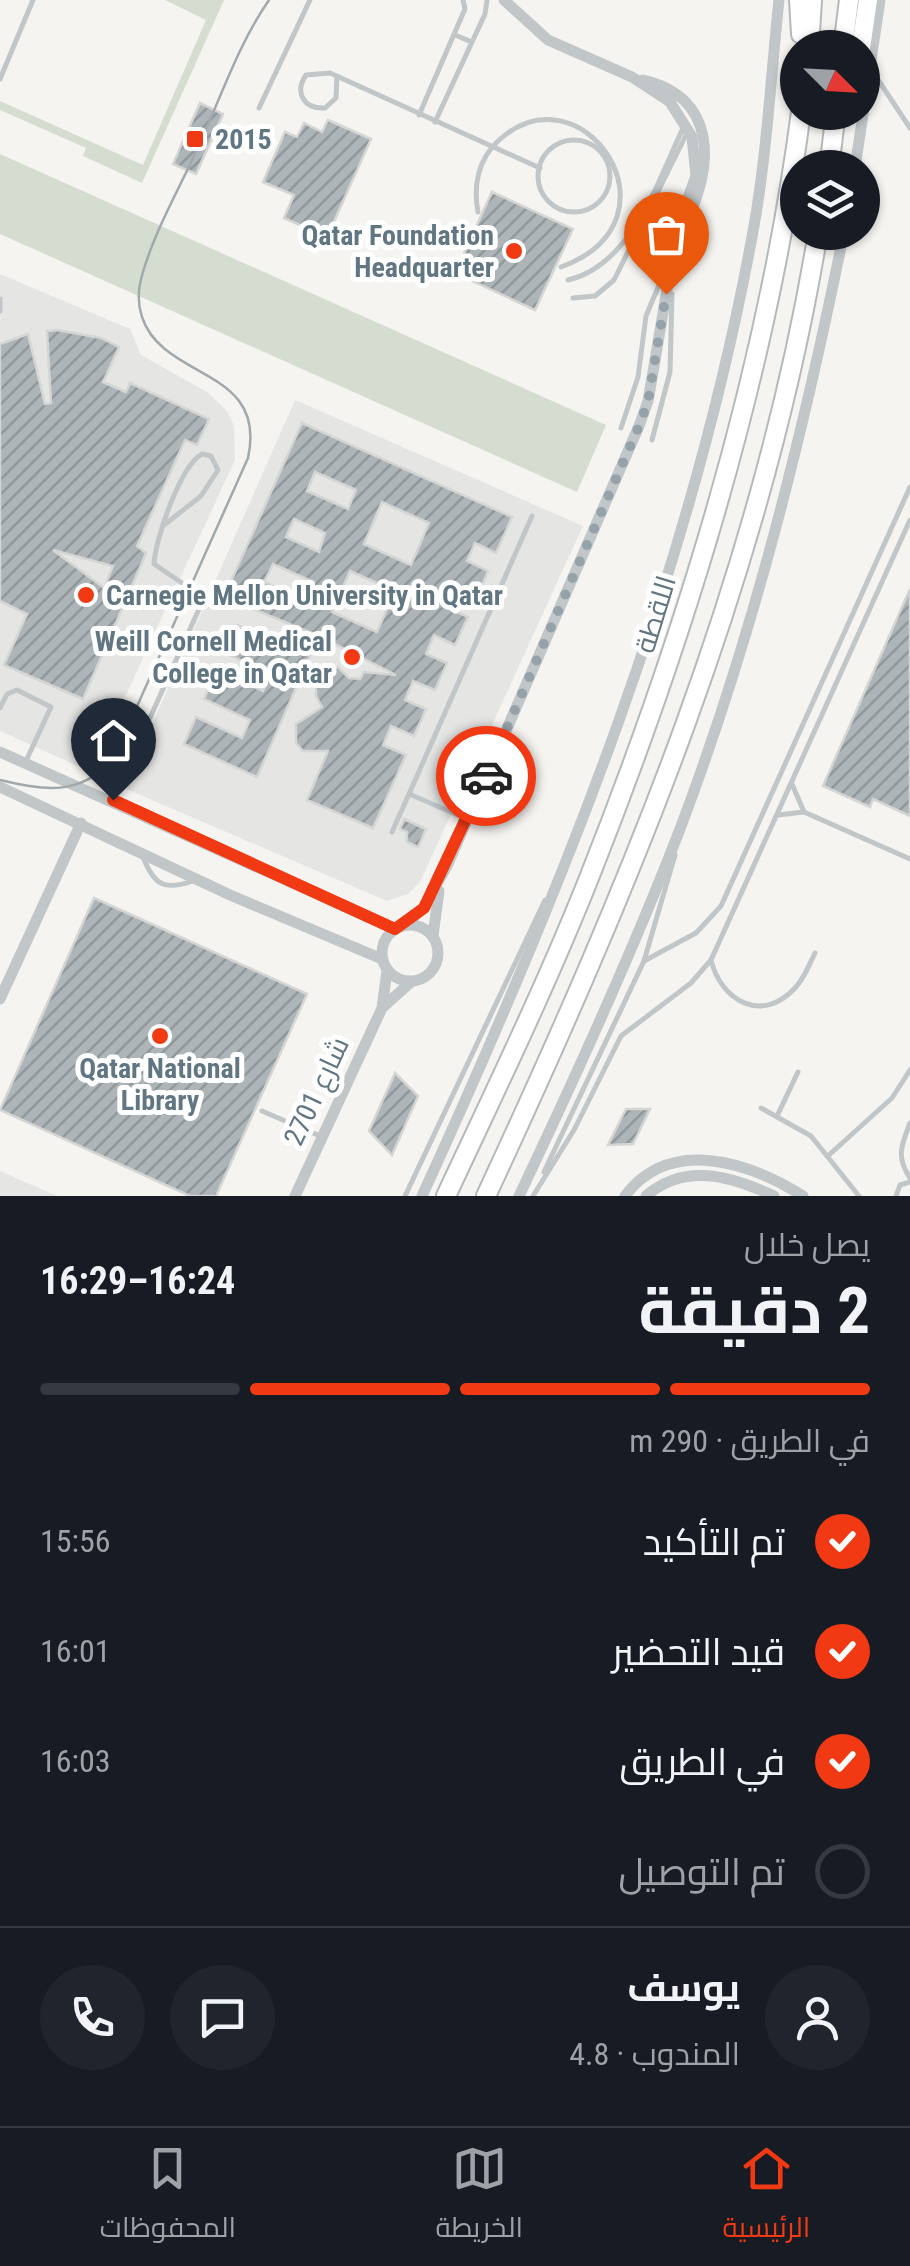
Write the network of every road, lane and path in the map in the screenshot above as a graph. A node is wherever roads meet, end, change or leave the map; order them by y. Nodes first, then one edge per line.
1 (30, 0) edge
2 (310, 0) edge
3 (463, 0) edge
4 (487, 0) edge
5 (504, 0) edge
6 (514, 0) edge
7 (775, 0) edge
8 (799, 0) edge
9 (812, 0) edge
10 (849, 0) edge
11 (868, 0) edge
12 (880, 0) edge
13 (519, 18) junction
14 (803, 30) edge
15 (808, 30) edge
16 (846, 30) edge
17 (864, 30) edge
18 (876, 30) edge
19 (455, 34) junction
20 (472, 42) junction
21 (337, 76) junction
22 (632, 77) junction
23 (0, 79) edge
24 (880, 82) edge
25 (259, 108) dead end
26 (419, 115) junction
27 (434, 122) junction
28 (688, 125) junction
29 (910, 128) edge
30 (798, 130) edge
31 (492, 147) junction
32 (602, 149) junction
33 (540, 168) junction
34 (478, 212) dead end
35 (814, 250) edge
36 (840, 250) edge
37 (672, 256) junction
38 (561, 266) dead end
39 (568, 280) dead end
40 (573, 298) dead end
41 (0, 299) edge
42 (0, 311) edge
43 (622, 428) dead end
44 (652, 440) dead end
45 (910, 488) edge
46 (532, 516) dead end
47 (910, 520) edge
48 (164, 525) junction
49 (0, 708) edge
50 (0, 752) edge
51 (26, 763) junction
52 (792, 784) junction
53 (0, 787) edge
54 (409, 794) junction
55 (113, 800) junction
56 (804, 812) junction
57 (778, 815) junction
58 (468, 819) junction
59 (81, 823) junction
60 (680, 828) junction
61 (392, 832) dead end
62 (142, 854) junction
63 (910, 858) edge
64 (447, 866) junction
65 (567, 868) junction
66 (198, 879) junction
67 (400, 927) junction
68 (433, 936) junction
69 (815, 952) dead end
70 (644, 960) junction
71 (710, 960) junction
72 (384, 965) junction
73 (410, 982) junction
74 (0, 999) edge
75 (382, 1008) junction
76 (606, 1044) junction
77 (614, 1047) junction
78 (910, 1070) edge
79 (798, 1072) dead end
80 (761, 1108) dead end
81 (262, 1111) dead end
82 (778, 1114) junction
83 (910, 1124) edge
84 (322, 1138) junction
85 (828, 1155) junction
86 (910, 1180) edge
87 (296, 1196) edge
88 (404, 1196) edge
89 (422, 1196) edge
90 (446, 1196) edge
91 (486, 1196) edge
92 (518, 1196) edge
93 (533, 1196) edge
94 (625, 1196) edge
95 (646, 1196) edge
96 (774, 1196) edge
97 (803, 1196) edge
98 (859, 1196) edge
99 (896, 1196) edge

1 - 23 lane
2 - 25 lane
3 - 19 lane
4 - 20 lane
5 - 13 street
6 - 13 street
7 - 65 street, اللقطة
8 - 14 main road
9 - 15 main road
10 - 16 main road
11 - 17 main road
12 - 18 street
13 - 22 street
19 - 20 lane
19 - 26 lane
20 - 27 lane
21 - 21 lane
21 - 26 lane
22 - 28 street
22 - 37 street
24 - 29 lane
26 - 27 lane
27 - 31 lane
28 - 37 street
28 - 39 lane
28 - 40 lane
30 - 90 main road, اللقطة
31 - 32 lane
31 - 33 lane
31 - 34 lane
32 - 33 lane
32 - 33 lane
32 - 38 lane
35 - 91 main road
36 - 60 street
37 - 43 lane
37 - 44 lane
37 - 58 street
41 - 42 lane
45 - 70 lane
46 - 54 lane
47 - 52 lane
48 - 48 lane
48 - 55 lane
49 - 51 lane
50 - 51 street
51 - 55 street
52 - 56 lane
52 - 57 lane
53 - 59 street
54 - 58 lane
54 - 61 lane
55 - 67 street
56 - 57 lane
56 - 63 lane
57 - 71 lane
58 - 64 street
59 - 62 street
59 - 74 street
60 - 70 lane
60 - 92 street
62 - 66 street
62 - 66 lane
64 - 67 street
64 - 68 street
65 - 88 lane
65 - 89 street, اللقطة
66 - 72 street
67 - 68 street
67 - 72 street
68 - 73 street
69 - 71 lane
70 - 76 lane
71 - 77 lane
72 - 73 street
72 - 75 street, شارع 2701
73 - 75 street, شارع 2701
75 - 84 street, شارع 2701
76 - 77 lane
76 - 93 lane
77 - 93 lane
78 - 85 lane
79 - 82 lane
80 - 82 lane
81 - 84 lane
82 - 85 lane
83 - 86 lane
84 - 87 street, شارع 2701
85 - 98 lane
86 - 99 lane
94 - 97 street
95 - 96 street

